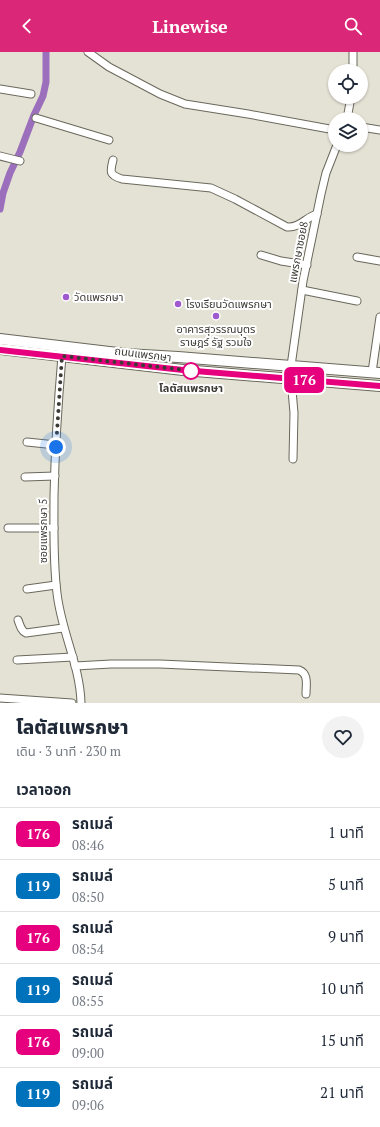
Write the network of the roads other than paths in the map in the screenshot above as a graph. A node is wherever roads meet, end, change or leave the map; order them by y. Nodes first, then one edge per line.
1 (88, 52) edge
2 (353, 52) edge
3 (353, 64) edge
4 (0, 89) edge
5 (31, 94) dead end
6 (36, 118) dead end
7 (368, 128) edge
8 (328, 129) edge
9 (380, 130) edge
10 (109, 140) dead end
11 (334, 152) edge
12 (0, 156) edge
13 (20, 160) dead end
14 (113, 160) dead end
15 (317, 214) junction
16 (260, 255) dead end
17 (357, 258) dead end
18 (380, 261) edge
19 (307, 265) junction
20 (302, 290) junction
21 (357, 301) dead end
22 (380, 317) edge
23 (0, 339) edge
24 (0, 350) edge
25 (62, 356) junction
26 (291, 366) junction
27 (376, 373) edge
28 (291, 379) junction
29 (380, 386) edge
30 (27, 442) dead end
31 (56, 445) junction
32 (292, 459) dead end
33 (55, 476) junction
34 (25, 477) dead end
35 (8, 528) dead end
36 (54, 528) junction
37 (56, 585) junction
38 (27, 589) dead end
39 (18, 620) dead end
40 (63, 628) junction
41 (72, 657) junction
42 (17, 660) dead end
43 (75, 666) junction
44 (306, 694) dead end
45 (0, 698) edge
46 (72, 703) edge
47 (81, 703) edge

1 - 8 street
2 - 3 street
4 - 5 street
6 - 10 street
7 - 9 street
11 - 15 street, แพรกษาซอย8
12 - 13 street
14 - 15 street
15 - 19 street, แพรกษาซอย8
16 - 19 street
17 - 18 street
19 - 20 street, แพรกษาซอย8
20 - 21 street
20 - 26 street, แพรกษาซอย8
22 - 27 street
23 - 26 main road, ถนนแพรกษา
24 - 25 main road, ถนนแพรกษา
25 - 28 main road, ถนนแพรกษา
25 - 31 street, ซอยแพรกษา 5
26 - 27 main road, ถนนแพรกษา
28 - 29 main road, ถนนแพรกษา
28 - 32 street
30 - 31 street
31 - 33 street, ซอยแพรกษา 5
33 - 34 street
33 - 36 street, ซอยแพรกษา 5
35 - 36 street
36 - 37 street, ซอยแพรกษา 5
37 - 38 street
37 - 40 street, ซอยแพรกษา 5
39 - 40 street
40 - 41 street, ซอยแพรกษา 5
41 - 42 street
41 - 43 street, ซอยแพรกษา 5
43 - 44 street
43 - 47 street, ซอยแพรกษา 5
45 - 46 street

